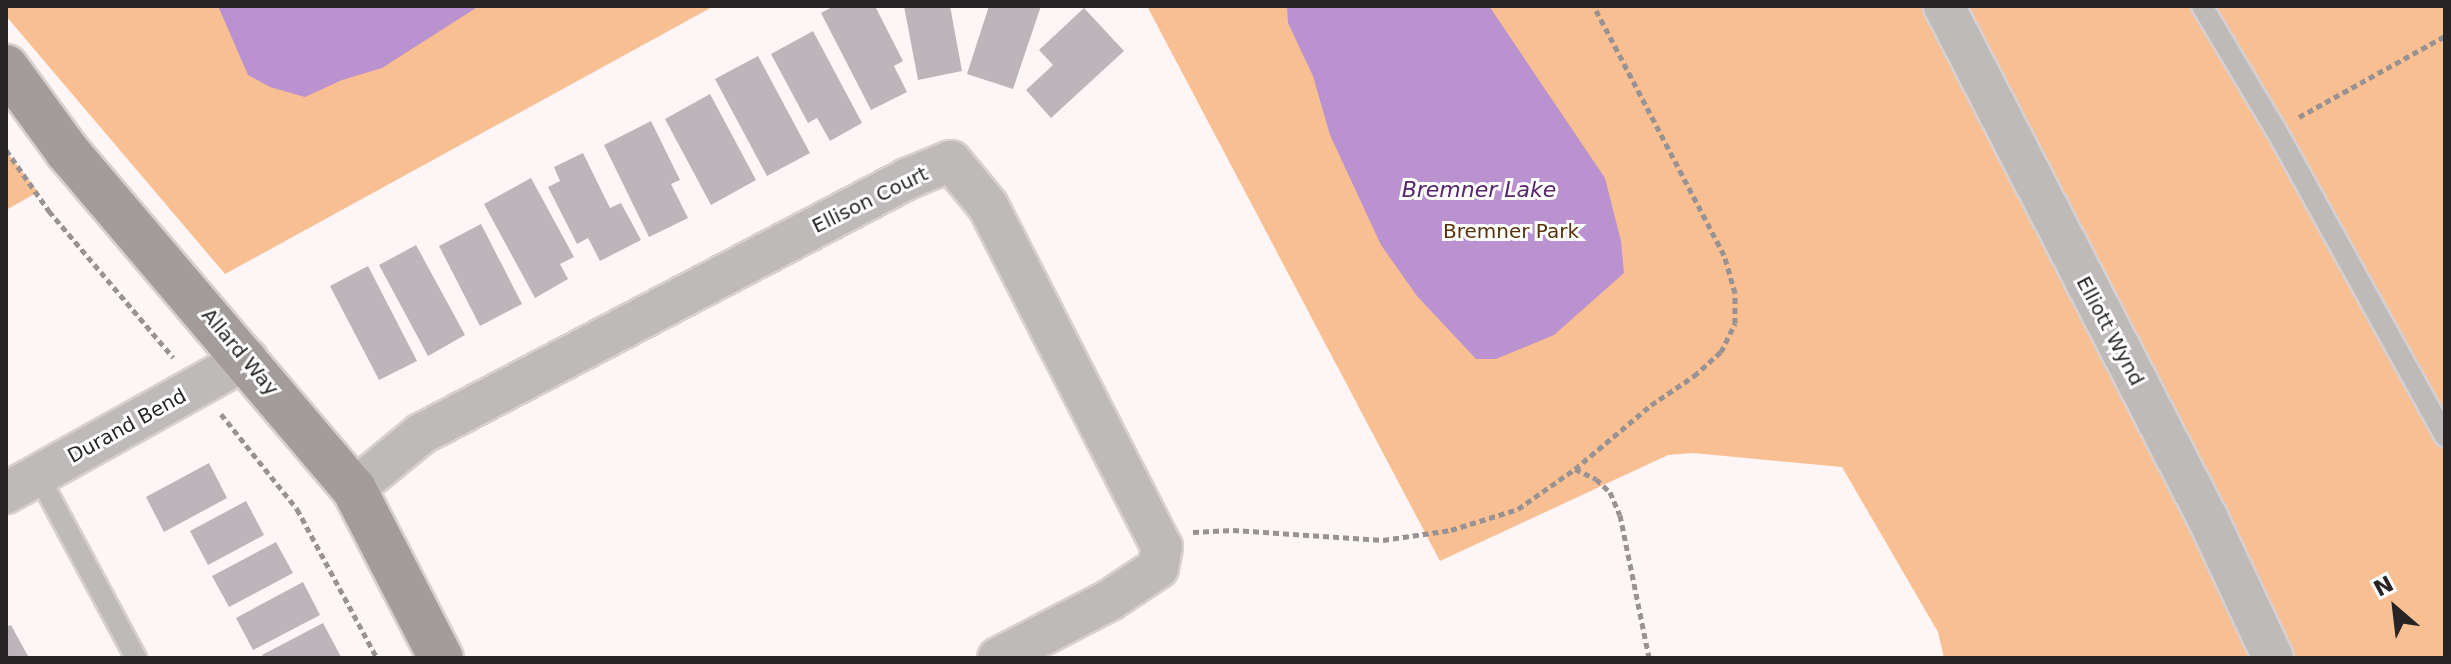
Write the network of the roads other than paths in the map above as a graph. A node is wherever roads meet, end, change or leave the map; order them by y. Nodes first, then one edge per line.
1 (1944, 6) edge
2 (2202, 6) edge
3 (6, 67) edge
4 (247, 359) junction
5 (2445, 436) edge
6 (22, 484) edge
7 (354, 489) junction
8 (136, 658) edge
9 (441, 658) edge
10 (998, 658) edge
11 (2273, 658) edge

1 - 11 street, Elliott Wynd
2 - 5 lane
3 - 4 street, Allard Way
4 - 6 street, Durand Bend
4 - 7 street, Allard Way
6 - 8 lane
7 - 9 street, Allard Way
7 - 10 street, Ellison Court

